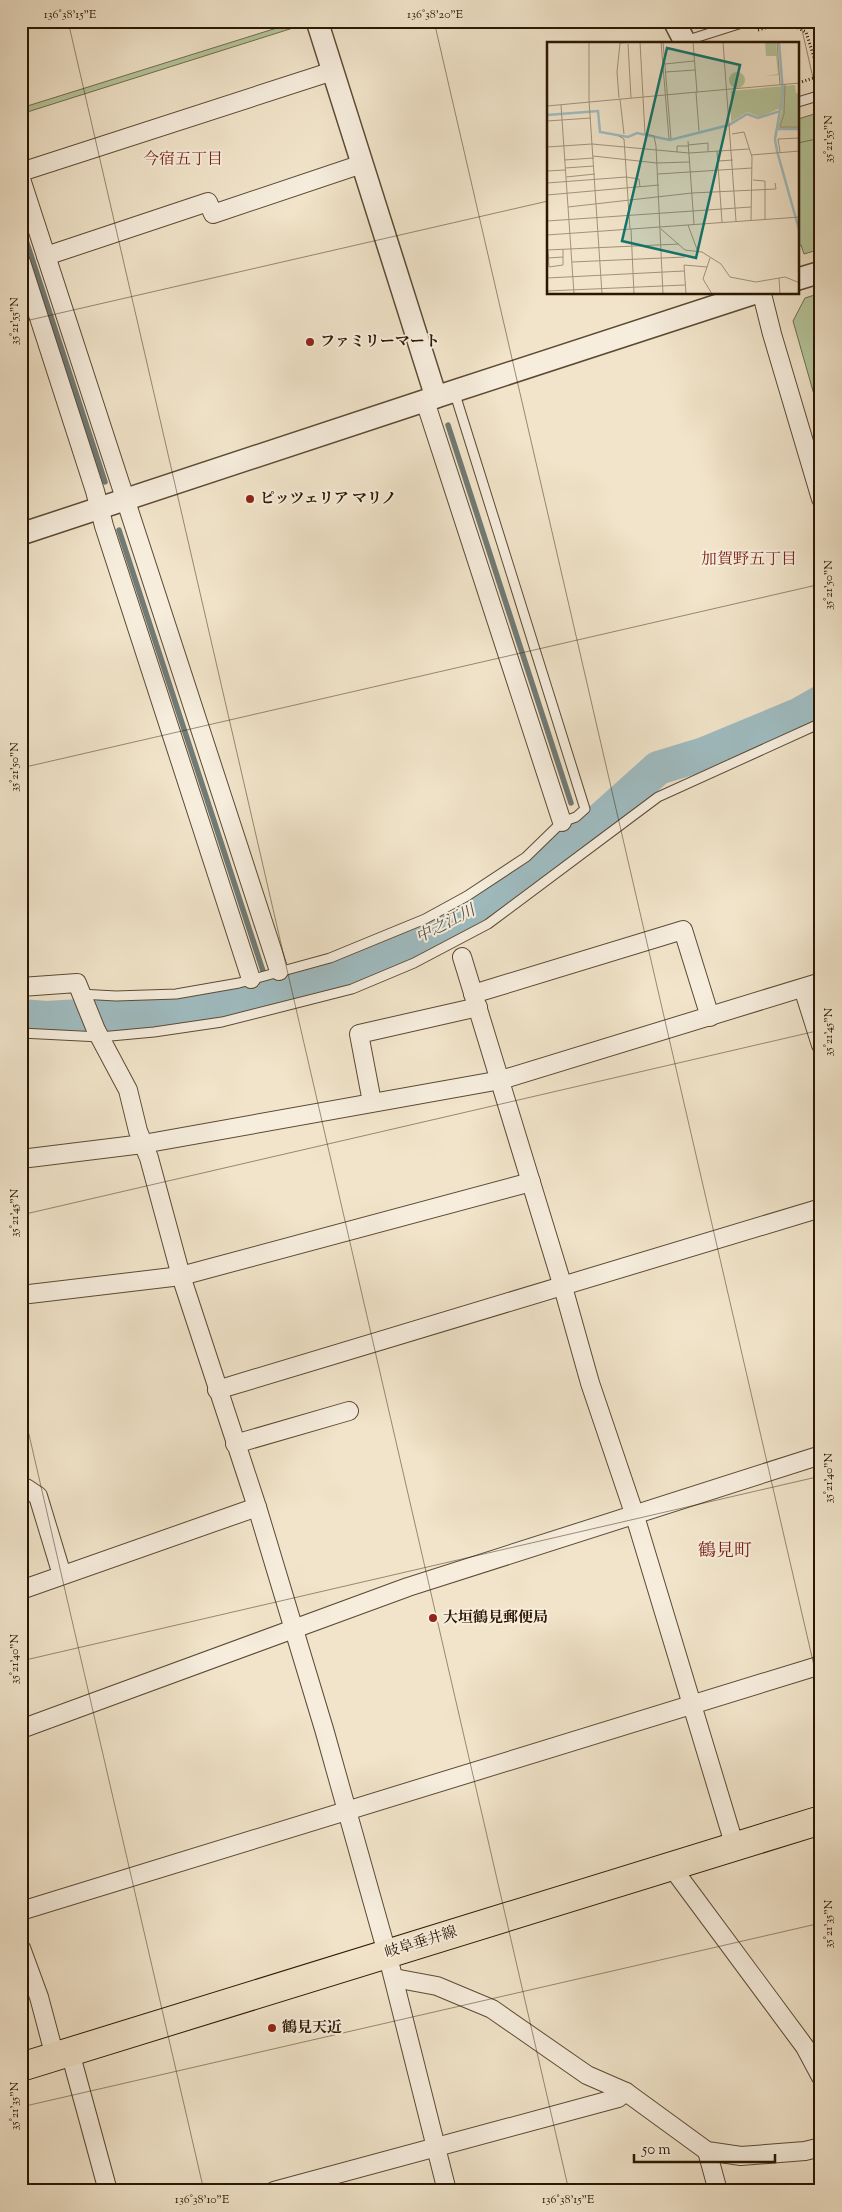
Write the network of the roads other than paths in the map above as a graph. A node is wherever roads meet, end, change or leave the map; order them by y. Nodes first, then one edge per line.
1 (317, 21) edge
2 (674, 21) edge
3 (748, 21) edge
4 (685, 42) edge
5 (333, 71) junction
6 (821, 95) edge
7 (800, 101) edge
8 (362, 164) junction
9 (21, 172) edge
10 (21, 179) edge
11 (46, 256) junction
12 (21, 262) edge
13 (821, 272) edge
14 (800, 278) edge
15 (749, 295) edge
16 (762, 295) edge
17 (439, 396) junction
18 (821, 499) edge
19 (126, 500) junction
20 (99, 509) junction
21 (21, 534) edge
22 (821, 723) edge
23 (562, 822) junction
24 (462, 957) dead end
25 (279, 972) junction
26 (251, 979) junction
27 (821, 982) edge
28 (21, 987) edge
29 (803, 988) junction
30 (81, 997) junction
31 (475, 1000) junction
32 (710, 1016) junction
33 (21, 1033) edge
34 (98, 1033) junction
35 (821, 1045) edge
36 (501, 1080) junction
37 (372, 1102) junction
38 (143, 1144) junction
39 (21, 1159) edge
40 (532, 1182) junction
41 (821, 1208) edge
42 (181, 1276) junction
43 (563, 1287) junction
44 (21, 1295) edge
45 (218, 1390) junction
46 (349, 1410) dead end
47 (235, 1444) junction
48 (821, 1455) edge
49 (21, 1488) edge
50 (256, 1507) junction
51 (634, 1513) junction
52 (62, 1575) junction
53 (21, 1590) edge
54 (292, 1628) junction
55 (821, 1665) edge
56 (691, 1705) junction
57 (21, 1729) edge
58 (347, 1810) junction
59 (821, 1820) edge
60 (735, 1847) junction
61 (676, 1865) junction
62 (21, 1911) edge
63 (21, 1948) edge
64 (390, 1965) junction
65 (62, 2054) junction
66 (21, 2067) edge
67 (821, 2076) edge
68 (626, 2092) junction
69 (821, 2147) edge
70 (436, 2148) junction
71 (707, 2152) junction
72 (108, 2191) edge
73 (274, 2191) edge
74 (447, 2191) edge
75 (718, 2191) edge

1 - 5 street
2 - 4 street
3 - 4 lane
5 - 8 street
5 - 9 street
6 - 7 lane
8 - 11 street
8 - 17 street
10 - 11 street
11 - 19 street
12 - 20 street
13 - 14 street
15 - 17 street
16 - 18 street
17 - 19 street
17 - 23 street
17 - 23 lane
19 - 20 street
19 - 25 street
20 - 21 street
20 - 26 street
22 - 34 lane
23 - 25 lane
24 - 31 street
25 - 26 lane
26 - 30 lane
27 - 29 street
28 - 30 street
29 - 32 street
29 - 35 street
30 - 34 street
31 - 32 street
31 - 36 street
31 - 37 street
32 - 36 street
33 - 34 lane
34 - 38 street
36 - 37 street
36 - 40 street
37 - 38 street
38 - 39 street
38 - 42 street
40 - 42 street
40 - 43 street
41 - 43 street
42 - 44 street
42 - 45 street
43 - 45 street
43 - 51 street
45 - 47 street
46 - 47 street
47 - 50 street
48 - 51 street
49 - 52 street
50 - 52 street
50 - 54 street
51 - 54 street
51 - 56 street
52 - 53 street
54 - 57 street
54 - 58 street
55 - 56 street
56 - 58 street
56 - 60 street
58 - 62 street
58 - 64 street
59 - 60 main road, 岐阜垂井線
60 - 61 main road, 岐阜垂井線
61 - 64 main road, 岐阜垂井線
61 - 67 street
63 - 65 street
64 - 65 main road, 岐阜垂井線
64 - 68 street
64 - 70 street
65 - 66 main road, 岐阜垂井線
65 - 72 street
68 - 70 street
68 - 71 street
69 - 71 street
70 - 73 street
70 - 74 street
71 - 75 street

